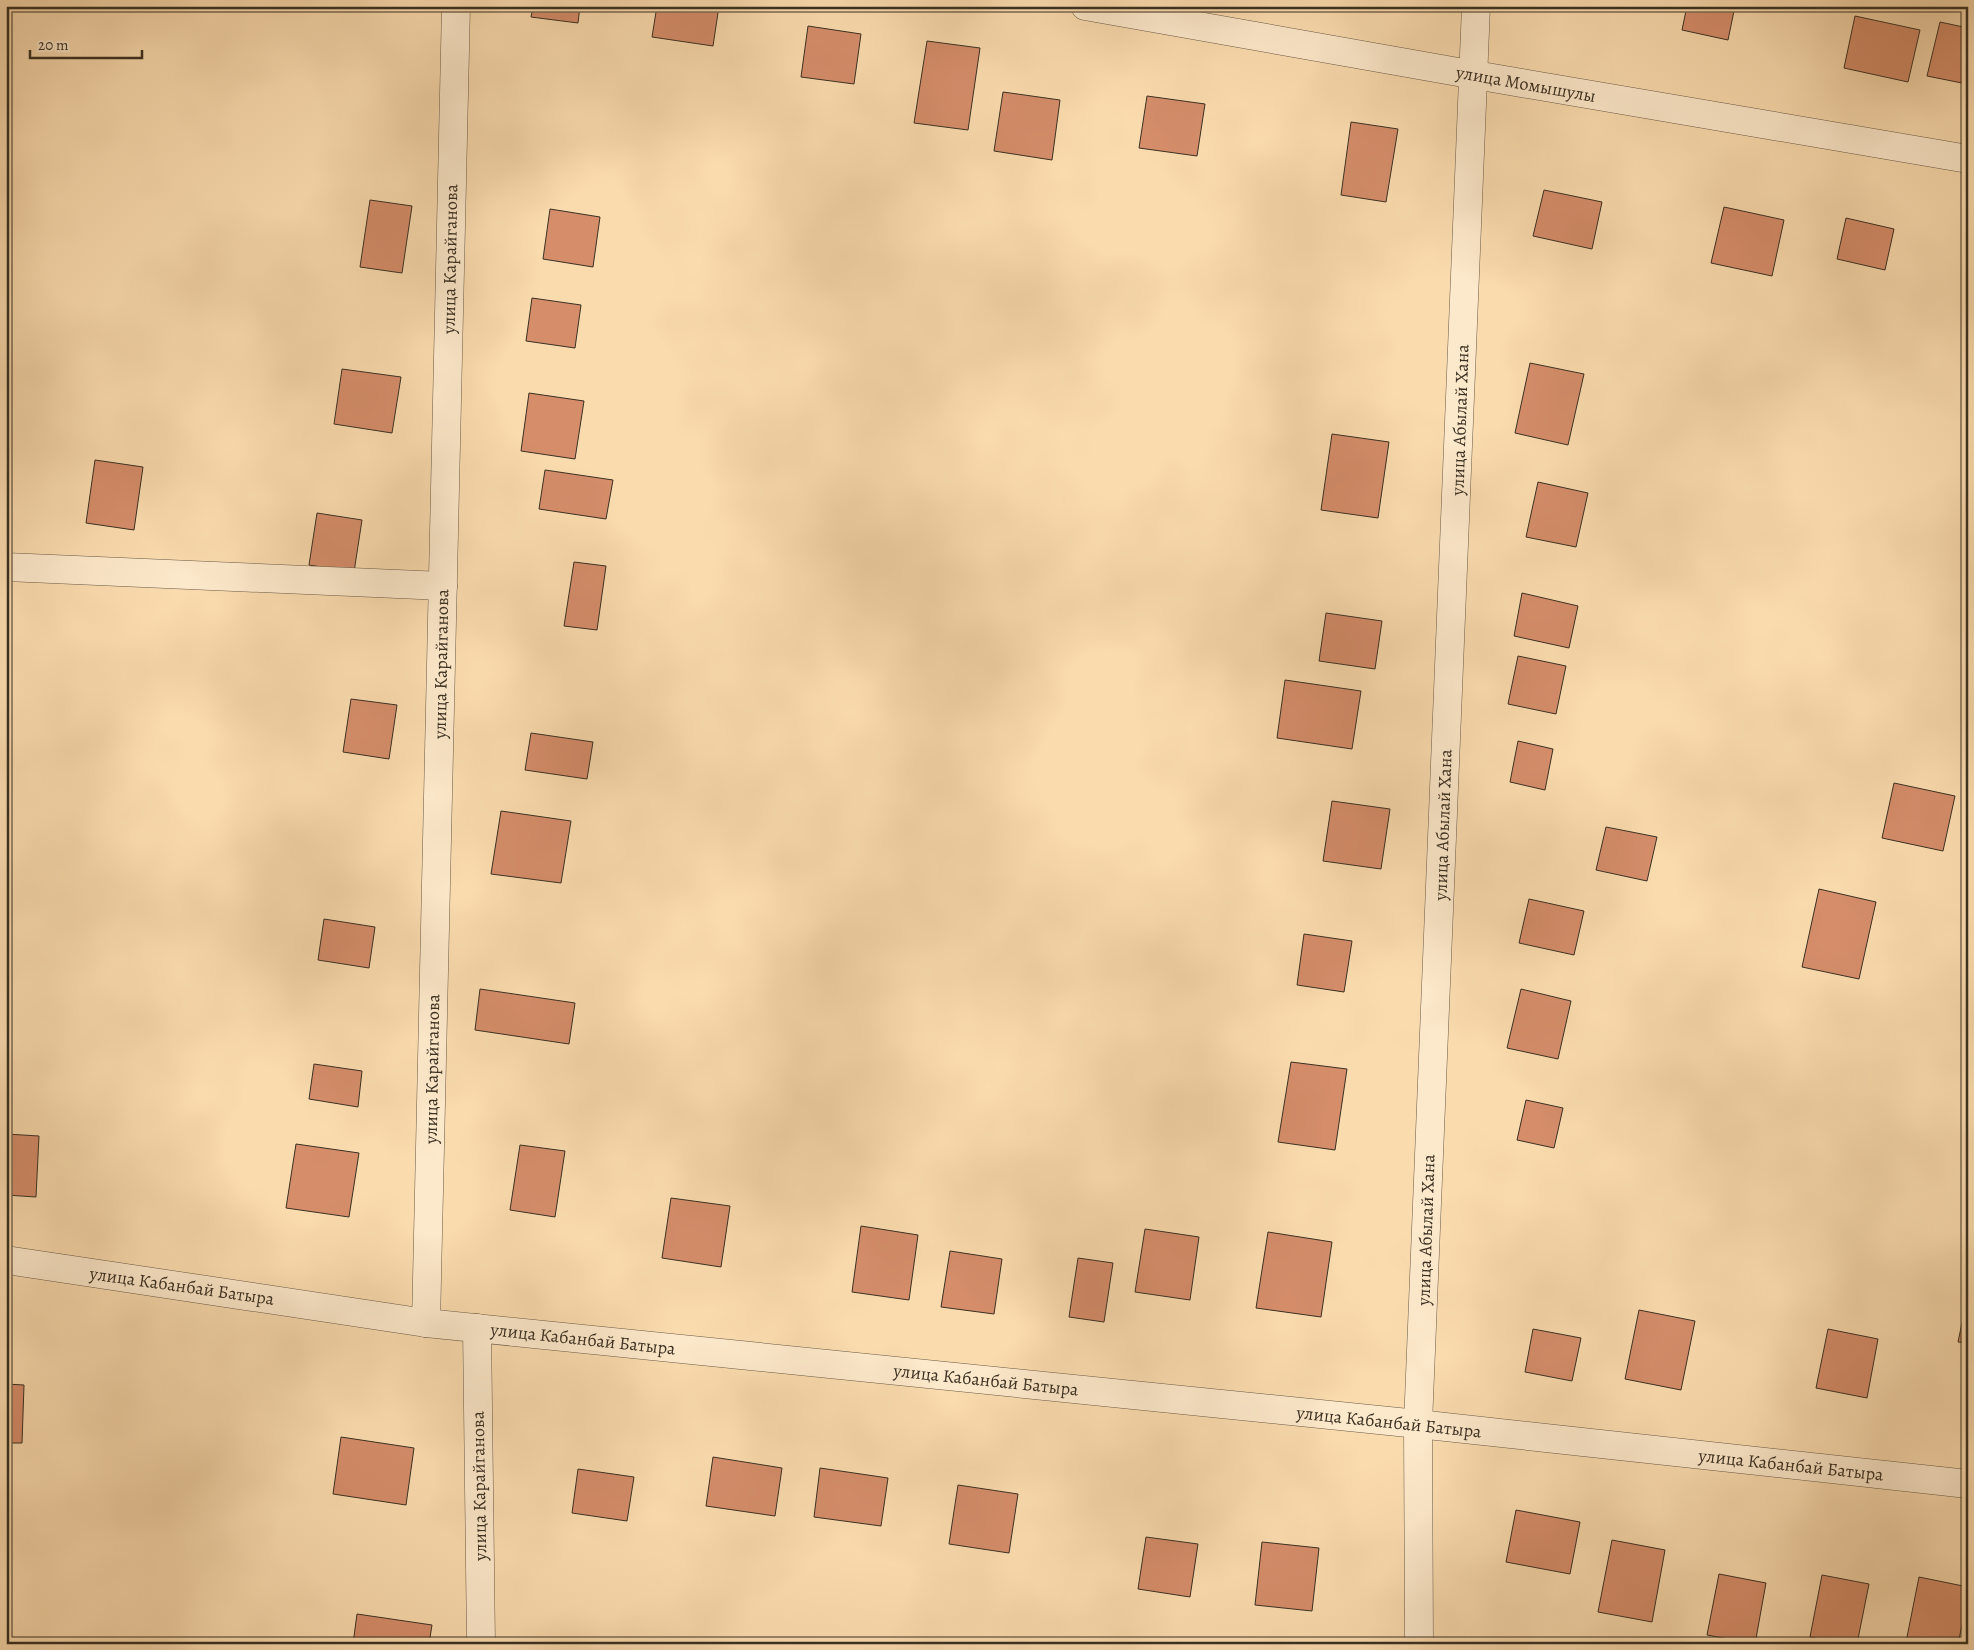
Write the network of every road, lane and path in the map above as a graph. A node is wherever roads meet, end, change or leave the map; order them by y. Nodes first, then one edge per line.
1 (456, 6) edge
2 (1085, 6) edge
3 (1476, 6) edge
4 (1475, 75) junction
5 (1968, 159) edge
6 (6, 567) edge
7 (443, 586) junction
8 (6, 1260) edge
9 (426, 1322) junction
10 (477, 1328) junction
11 (1418, 1424) junction
12 (1968, 1484) edge
13 (481, 1644) edge
14 (1419, 1644) edge

1 - 7 street, улица Карайганова
2 - 4 street, улица Момышулы
3 - 4 street, улица Абылай Хана
4 - 5 street, улица Момышулы
4 - 11 street, улица Абылай Хана
6 - 7 street
7 - 9 street, улица Карайганова
8 - 9 street, улица Кабанбай Батыра
9 - 10 street, улица Кабанбай Батыра
10 - 11 street, улица Кабанбай Батыра
10 - 13 street, улица Карайганова
11 - 12 street, улица Кабанбай Батыра
11 - 14 street, улица Абылай Хана

